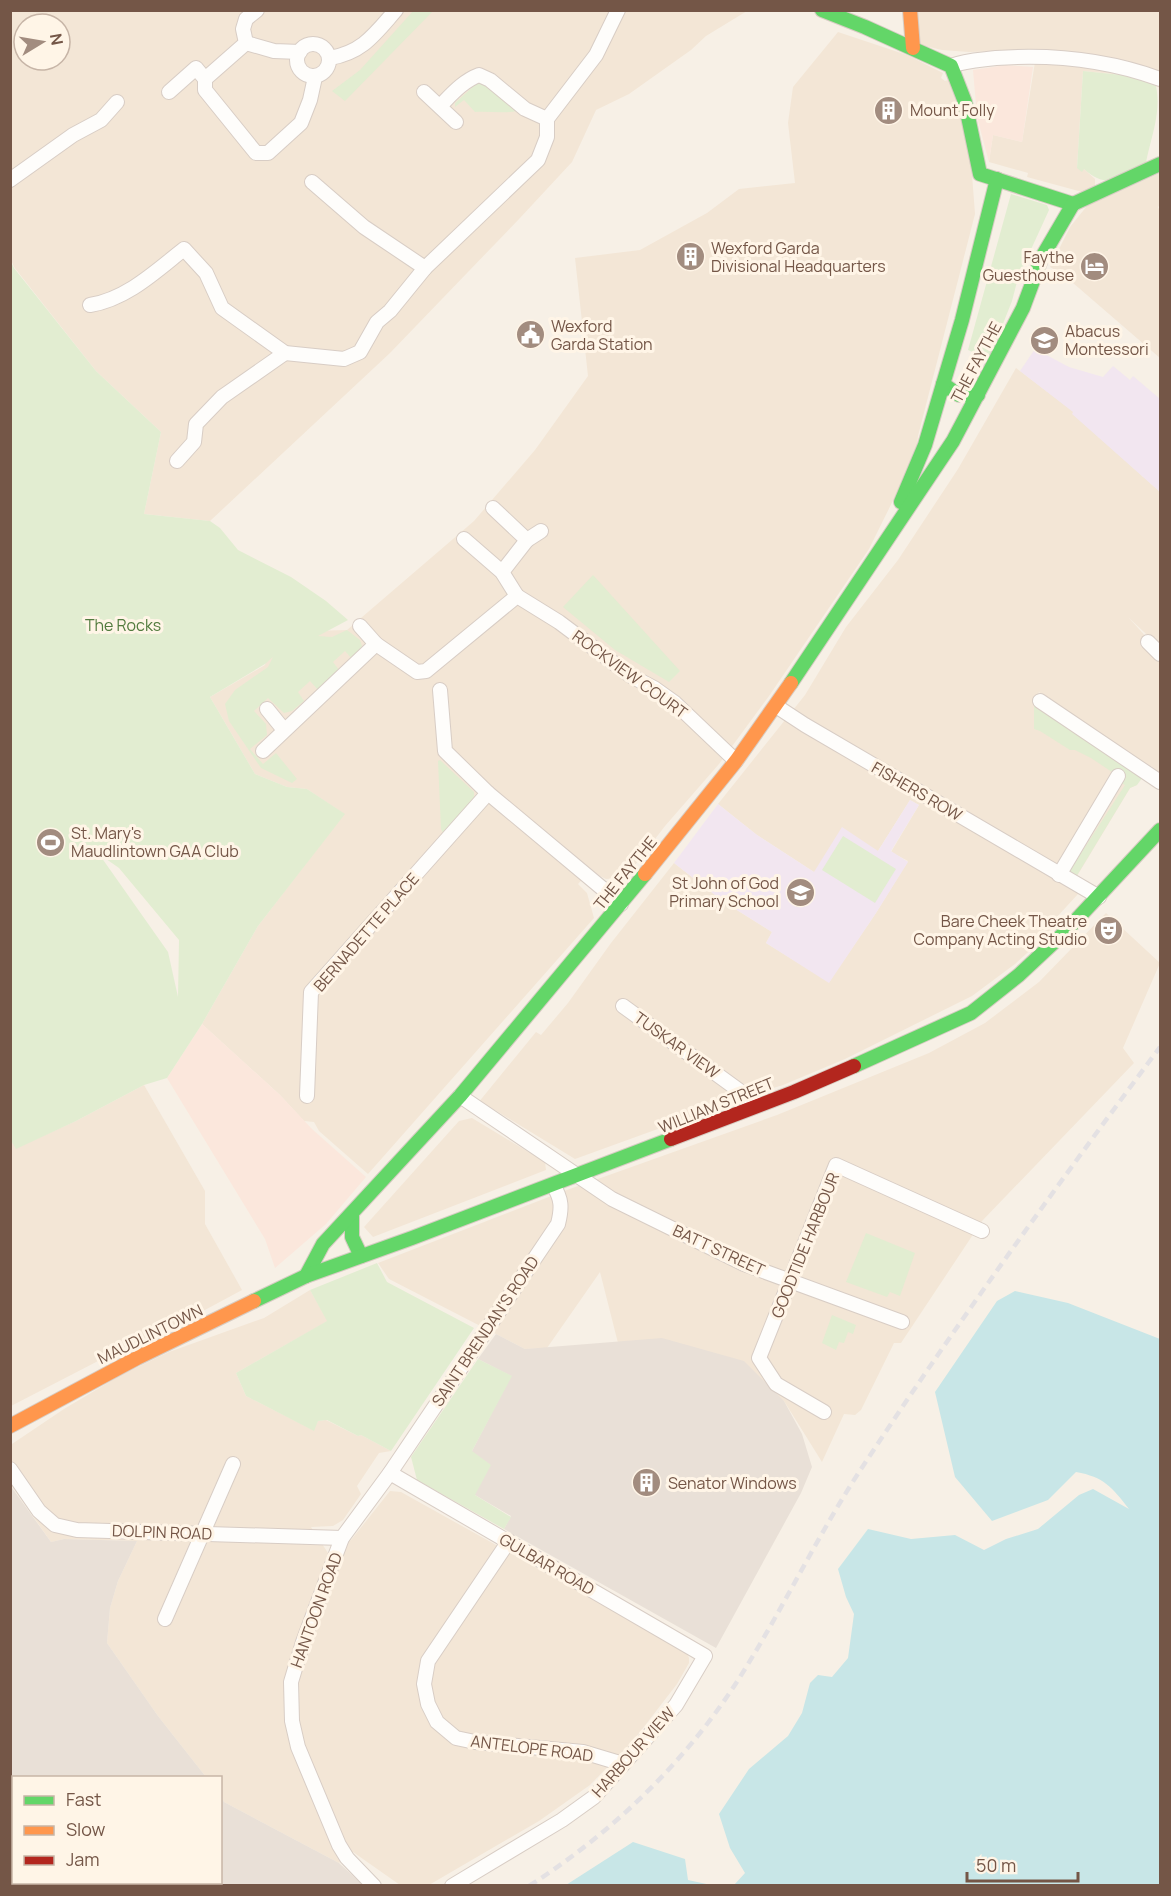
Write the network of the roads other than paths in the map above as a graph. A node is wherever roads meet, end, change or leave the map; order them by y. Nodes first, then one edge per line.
1 (257, 10) edge
2 (396, 10) edge
3 (618, 10) edge
4 (822, 10) edge
5 (910, 10) edge
6 (898, 20) edge
7 (878, 33) junction
8 (246, 43) junction
9 (912, 48) junction
10 (300, 52) junction
11 (330, 58) junction
12 (951, 66) junction
13 (315, 77) junction
14 (205, 79) junction
15 (1161, 79) edge
16 (170, 92) dead end
17 (424, 92) dead end
18 (117, 102) dead end
19 (440, 106) junction
20 (547, 119) junction
21 (456, 122) dead end
22 (1161, 164) edge
23 (997, 179) junction
24 (10, 180) edge
25 (312, 182) dead end
26 (1073, 204) junction
27 (425, 268) junction
28 (90, 305) dead end
29 (285, 352) junction
30 (943, 384) junction
31 (978, 395) junction
32 (922, 453) junction
33 (177, 461) dead end
34 (935, 467) junction
35 (493, 508) dead end
36 (894, 529) junction
37 (542, 531) dead end
38 (464, 539) dead end
39 (527, 540) junction
40 (502, 572) junction
41 (517, 596) junction
42 (360, 626) dead end
43 (1148, 642) dead end
44 (376, 644) junction
45 (1161, 654) edge
46 (440, 690) dead end
47 (1040, 700) dead end
48 (776, 706) junction
49 (267, 709) dead end
50 (284, 730) junction
51 (263, 750) dead end
52 (736, 761) junction
53 (1118, 776) dead end
54 (1161, 782) edge
55 (488, 794) junction
56 (1161, 830) edge
57 (1059, 875) junction
58 (1099, 897) junction
59 (621, 904) junction
60 (624, 1006) dead end
61 (307, 1096) dead end
62 (460, 1096) junction
63 (759, 1105) junction
64 (577, 1175) junction
65 (553, 1185) junction
66 (352, 1214) junction
67 (982, 1231) dead end
68 (362, 1256) junction
69 (306, 1276) junction
70 (789, 1281) junction
71 (903, 1322) dead end
72 (824, 1412) dead end
73 (10, 1426) edge
74 (233, 1464) dead end
75 (10, 1469) edge
76 (390, 1473) junction
77 (204, 1533) junction
78 (342, 1538) junction
79 (509, 1541) junction
80 (165, 1619) dead end
81 (705, 1656) joint
82 (623, 1764) junction
83 (374, 1886) edge
84 (452, 1886) edge

1 - 8 street
2 - 11 street
3 - 20 street
4 - 7 street
5 - 9 street
6 - 7 street
7 - 9 street
8 - 10 street
8 - 14 street
9 - 12 street
10 - 11 street
10 - 13 street
11 - 13 street
12 - 15 street
12 - 23 street
13 - 14 street
14 - 16 street
17 - 19 street
18 - 24 street
19 - 20 street
19 - 21 street
20 - 27 street
22 - 26 street
23 - 26 street
23 - 30 street, THE FAYTHE
25 - 27 street
26 - 31 street, THE FAYTHE
27 - 29 street
28 - 29 street
29 - 33 street
30 - 31 street
30 - 32 street, THE FAYTHE
31 - 34 street, THE FAYTHE
32 - 34 street
32 - 36 street, THE FAYTHE
34 - 36 street, THE FAYTHE
35 - 39 street
36 - 48 street, THE FAYTHE
37 - 39 street
38 - 40 street, ROCKVIEW COURT
39 - 40 street
40 - 41 street, ROCKVIEW COURT
41 - 44 street
41 - 52 street, ROCKVIEW COURT
42 - 44 street
43 - 45 street
44 - 50 street
46 - 55 street
47 - 54 street
48 - 52 street, THE FAYTHE
48 - 57 street, FISHERS ROW
49 - 50 street
50 - 51 street
52 - 59 street, THE FAYTHE
53 - 57 street
55 - 59 street
55 - 61 street, BERNADETTE PLACE
56 - 58 street, WILLIAM STREET
57 - 58 street, FISHERS ROW
58 - 63 street, WILLIAM STREET
59 - 62 street, THE FAYTHE
60 - 63 street, TUSKAR VIEW
62 - 64 street
62 - 66 street, THE FAYTHE
63 - 64 street, WILLIAM STREET
64 - 65 street, WILLIAM STREET
64 - 70 street, BATT STREET
65 - 68 street, WILLIAM STREET
65 - 76 street, SAINT BRENDAN'S ROAD
66 - 68 street
66 - 69 street, THE FAYTHE
67 - 70 street, GOODTIDE HARBOUR
68 - 69 street, WILLIAM STREET
69 - 73 street, MAUDLINTOWN
70 - 71 street, BATT STREET
70 - 72 street, GOODTIDE HARBOUR
74 - 77 street
75 - 77 street, DOLPIN ROAD
76 - 78 street, HANTOON ROAD
76 - 79 street, GULBAR ROAD
77 - 78 street, DOLPIN ROAD
77 - 80 street
78 - 83 street, HANTOON ROAD
79 - 81 street, GULBAR ROAD
79 - 82 street, ANTELOPE ROAD
81 - 82 street, HARBOUR VIEW
82 - 84 street, HARBOUR VIEW

